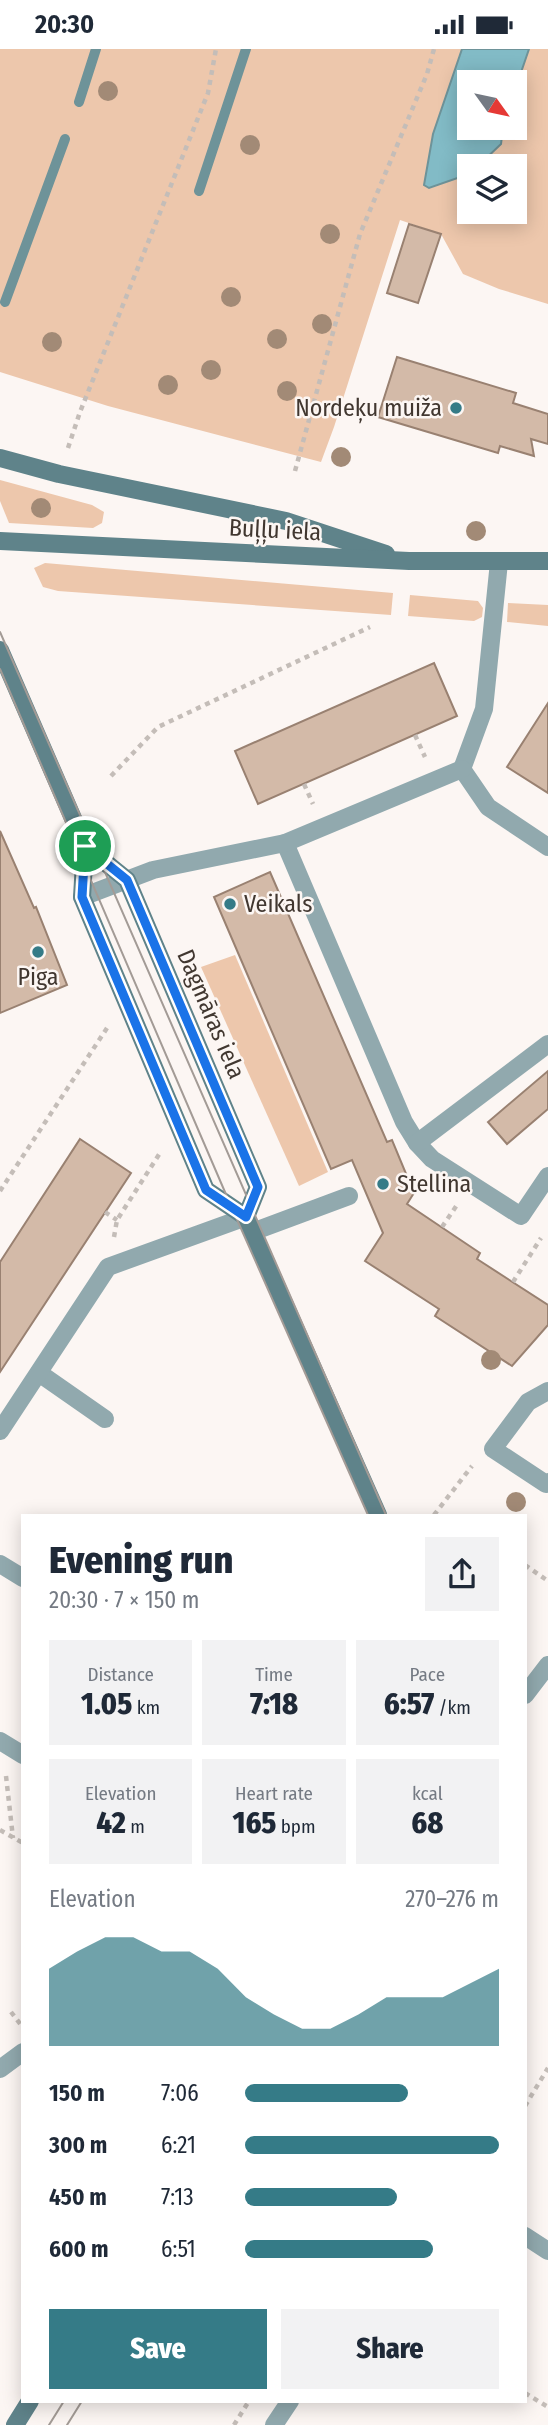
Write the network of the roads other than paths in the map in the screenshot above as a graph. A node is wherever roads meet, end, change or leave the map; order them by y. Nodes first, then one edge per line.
1 (0, 458) edge
2 (0, 541) edge
3 (409, 561) junction
4 (548, 561) edge
5 (499, 562) junction
6 (0, 649) edge
7 (462, 769) junction
8 (285, 843) junction
9 (85, 846) junction
10 (548, 847) edge
11 (127, 880) junction
12 (82, 897) junction
13 (548, 1044) edge
14 (417, 1143) junction
15 (548, 1176) edge
16 (349, 1196) dead end
17 (249, 1225) junction
18 (38, 1373) junction
19 (548, 1391) edge
20 (104, 1419) dead end
21 (0, 1431) edge
22 (548, 1482) edge
23 (378, 1514) edge
24 (0, 1564) edge
25 (21, 1577) edge
26 (548, 1665) edge
27 (527, 1692) edge
28 (1, 1741) edge
29 (21, 1754) edge
30 (21, 2053) edge
31 (0, 2069) edge
32 (527, 2237) edge
33 (548, 2251) edge
34 (29, 2403) edge
35 (289, 2403) edge
36 (15, 2425) edge
37 (274, 2425) edge

1 - 3 street
2 - 3 street, Buļļu iela
3 - 5 street, Buļļu iela
4 - 5 street, Buļļu iela
5 - 7 street
6 - 9 street, Dagmāras iela
7 - 8 street
7 - 10 street
8 - 11 street
8 - 14 street
9 - 11 street, Dagmāras iela
9 - 12 street, Dagmāras iela
11 - 12 street
11 - 17 street, Dagmāras iela
12 - 17 street, Dagmāras iela
13 - 14 street
14 - 15 street
16 - 17 street
17 - 18 street
17 - 23 street
18 - 20 street
18 - 21 street
19 - 22 street
24 - 25 street
26 - 27 street
28 - 29 street
30 - 31 street
32 - 33 street
34 - 36 street
35 - 37 street

